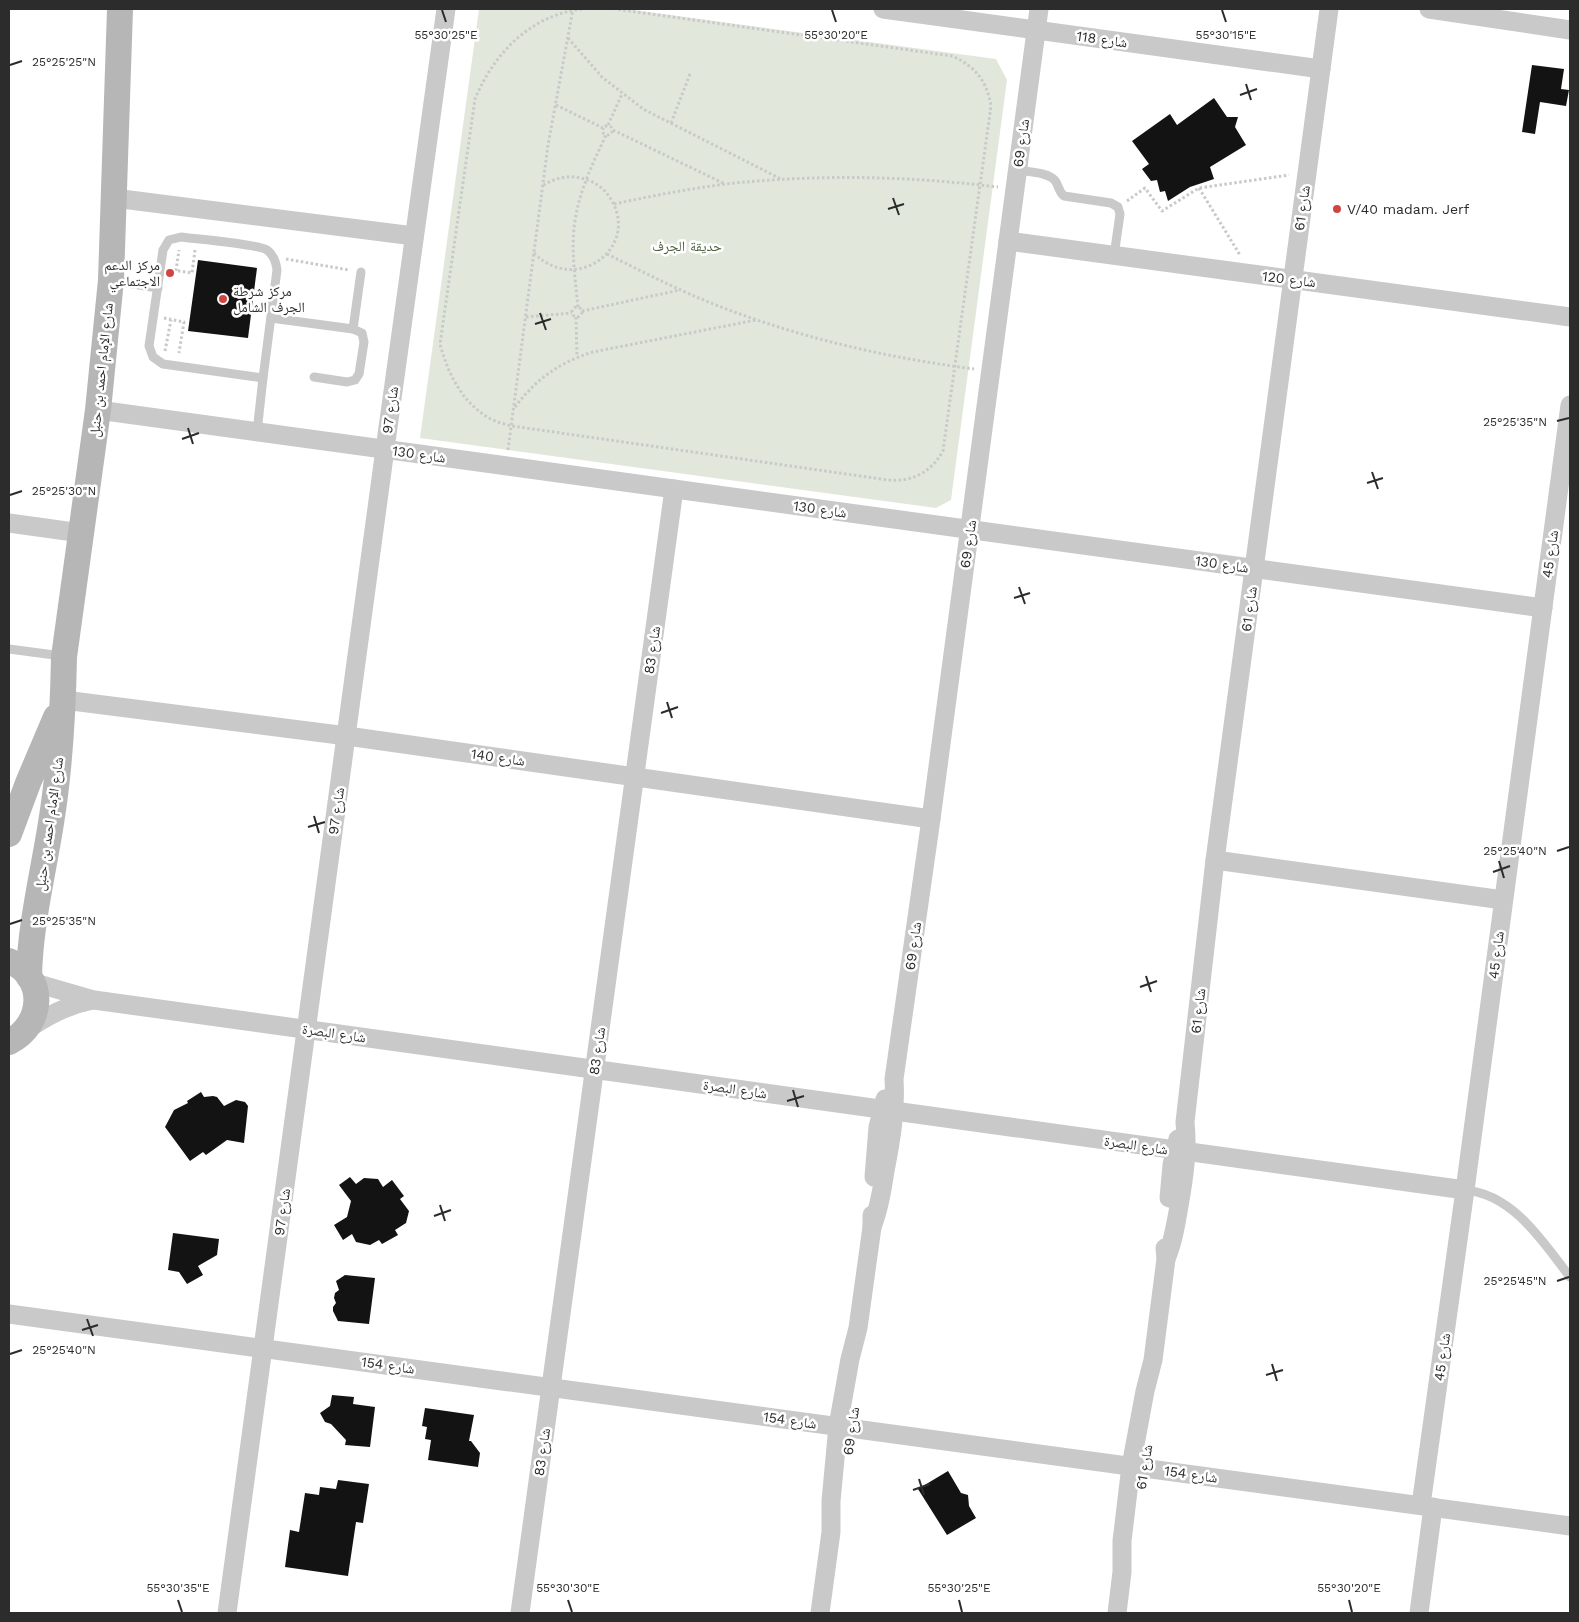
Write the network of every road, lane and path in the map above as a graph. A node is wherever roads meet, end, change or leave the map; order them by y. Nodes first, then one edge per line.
1 (120, 9) edge
2 (446, 9) edge
3 (573, 9) edge
4 (582, 9) edge
5 (615, 9) edge
6 (883, 9) edge
7 (1038, 9) edge
8 (1329, 9) edge
9 (1429, 9) edge
10 (1036, 30) junction
11 (1570, 30) edge
12 (568, 38) junction
13 (1321, 69) junction
14 (690, 74) dead end
15 (622, 94) junction
16 (556, 105) junction
17 (671, 123) junction
18 (608, 125) junction
19 (603, 128) junction
20 (613, 130) junction
21 (606, 135) junction
22 (1307, 173) junction
23 (1016, 179) junction
24 (586, 180) junction
25 (782, 180) junction
26 (725, 184) junction
27 (980, 185) junction
28 (542, 186) junction
29 (1198, 188) junction
30 (114, 198) junction
31 (614, 204) junction
32 (1118, 207) junction
33 (414, 236) junction
34 (181, 237) junction
35 (197, 239) junction
36 (1008, 241) junction
37 (533, 253) junction
38 (607, 254) junction
39 (273, 256) junction
40 (1114, 256) junction
41 (161, 269) junction
42 (176, 271) junction
43 (574, 271) junction
44 (361, 272) joint
45 (1251, 274) junction
46 (111, 280) junction
47 (1293, 280) junction
48 (158, 288) junction
49 (680, 290) junction
50 (578, 307) junction
51 (582, 311) junction
52 (572, 313) junction
53 (154, 316) junction
54 (526, 317) junction
55 (576, 317) junction
56 (1570, 317) edge
57 (271, 318) junction
58 (171, 320) junction
59 (756, 320) junction
60 (354, 329) junction
61 (578, 357) junction
62 (163, 364) junction
63 (177, 366) junction
64 (955, 367) junction
65 (991, 372) junction
66 (314, 377) dead end
67 (263, 378) junction
68 (1570, 405) edge
69 (514, 408) junction
70 (98, 410) junction
71 (512, 426) junction
72 (257, 432) junction
73 (385, 449) junction
74 (506, 466) junction
75 (674, 489) junction
76 (9, 523) edge
77 (970, 530) junction
78 (81, 533) junction
79 (1254, 568) junction
80 (1543, 608) junction
81 (9, 649) edge
82 (64, 657) junction
83 (64, 700) junction
84 (347, 736) junction
85 (635, 777) junction
86 (931, 819) junction
87 (9, 834) edge
88 (1215, 860) junction
89 (1503, 900) junction
90 (9, 961) edge
91 (31, 980) junction
92 (94, 1000) junction
93 (306, 1030) junction
94 (13, 1040) edge
95 (595, 1070) junction
96 (888, 1110) junction
97 (1181, 1151) junction
98 (1465, 1190) junction
99 (1570, 1277) edge
100 (9, 1314) edge
101 (263, 1348) junction
102 (550, 1387) junction
103 (845, 1427) junction
104 (1138, 1467) junction
105 (1427, 1506) junction
106 (1570, 1526) edge
107 (227, 1613) edge
108 (520, 1613) edge
109 (820, 1613) edge
110 (1117, 1613) edge
111 (1418, 1613) edge

1 - 30 street, شارع الإمام احمد بن حنبل
2 - 33 street, شارع 97
3 - 4 path
3 - 12 path
3 - 71 path
5 - 27 path
6 - 10 street, شارع 118
7 - 10 street, شارع 69
8 - 13 street, شارع 61
9 - 11 street
10 - 13 street, شارع 118
10 - 23 street, شارع 69
12 - 15 path
12 - 16 path
13 - 22 street, شارع 61
14 - 17 path
15 - 17 path
15 - 18 path
16 - 19 path
16 - 28 path
17 - 25 path
18 - 19 path
18 - 20 path
19 - 21 path
20 - 21 path
20 - 26 path
21 - 24 path
22 - 29 path
22 - 47 street, شارع 61
23 - 27 path
23 - 32 lane
23 - 36 street, شارع 69
24 - 28 path
24 - 31 path
24 - 43 path
25 - 26 path
25 - 27 path
26 - 31 path
27 - 64 path
28 - 37 path
29 - 32 path
29 - 45 path
30 - 33 street
30 - 46 street, شارع الإمام احمد بن حنبل
31 - 38 path
32 - 40 lane
33 - 73 street, شارع 97
34 - 35 lane
34 - 41 lane
34 - 42 path
35 - 39 lane
35 - 42 path
36 - 40 street, شارع 120
36 - 65 street, شارع 69
37 - 43 path
37 - 54 path
38 - 43 path
38 - 49 path
39 - 44 path
39 - 57 lane
40 - 45 street, شارع 120
41 - 42 path
41 - 48 lane
43 - 50 path
44 - 60 lane
45 - 47 street, شارع 120
46 - 48 lane
46 - 70 street, شارع الإمام احمد بن حنبل
47 - 56 street, شارع 120
47 - 79 street, شارع 61
48 - 53 lane
49 - 51 path
49 - 59 path
50 - 51 path
50 - 52 path
51 - 55 path
52 - 54 path
52 - 55 path
53 - 58 path
53 - 62 lane
54 - 69 path
55 - 61 path
57 - 60 lane
57 - 67 lane
58 - 62 path
58 - 63 path
59 - 61 path
59 - 64 path
60 - 66 lane
61 - 69 path
62 - 63 lane
63 - 67 lane
64 - 65 path
64 - 71 path
65 - 77 street, شارع 69
67 - 72 lane
68 - 80 street, شارع 45
69 - 71 path
70 - 72 street, شارع 130
70 - 78 street, شارع الإمام احمد بن حنبل
71 - 74 path
72 - 73 street, شارع 130
73 - 74 street, شارع 130
73 - 84 street, شارع 97
74 - 75 street, شارع 130
75 - 77 street, شارع 130
75 - 85 street, شارع 83
76 - 78 street
77 - 79 street, شارع 130
77 - 86 street, شارع 69
78 - 82 street, شارع الإمام احمد بن حنبل
79 - 80 street, شارع 130
79 - 88 street, شارع 61
80 - 89 street, شارع 45
81 - 82 lane
82 - 83 street, شارع الإمام احمد بن حنبل
83 - 84 street, شارع 140
83 - 87 street, شارع الإمام احمد بن حنبل
83 - 91 street, شارع الإمام احمد بن حنبل
84 - 85 street, شارع 140
84 - 93 street, شارع 97
85 - 86 street, شارع 140
85 - 95 street, شارع 83
86 - 96 street, شارع 69
88 - 89 street
88 - 97 street, شارع 61
89 - 98 street, شارع 45
90 - 91 street
91 - 92 street, شارع البصرة
91 - 94 street, شارع الإمام احمد بن حنبل
92 - 93 street, شارع البصرة
92 - 94 street, شارع البصرة
93 - 95 street, شارع البصرة
93 - 101 street, شارع 97
95 - 96 street, شارع البصرة
95 - 102 street, شارع 83
96 - 97 street, شارع البصرة
96 - 103 street, شارع 69
97 - 98 street, شارع البصرة
97 - 104 street, شارع 61
98 - 99 lane
98 - 105 street, شارع 45
100 - 101 street, شارع 154
101 - 102 street, شارع 154
101 - 107 street, شارع 97
102 - 103 street, شارع 154
102 - 108 street, شارع 83
103 - 104 street, شارع 154
103 - 109 street, شارع 69
104 - 105 street, شارع 154
104 - 110 street, شارع 61
105 - 106 street, شارع 154
105 - 111 street, شارع 45

